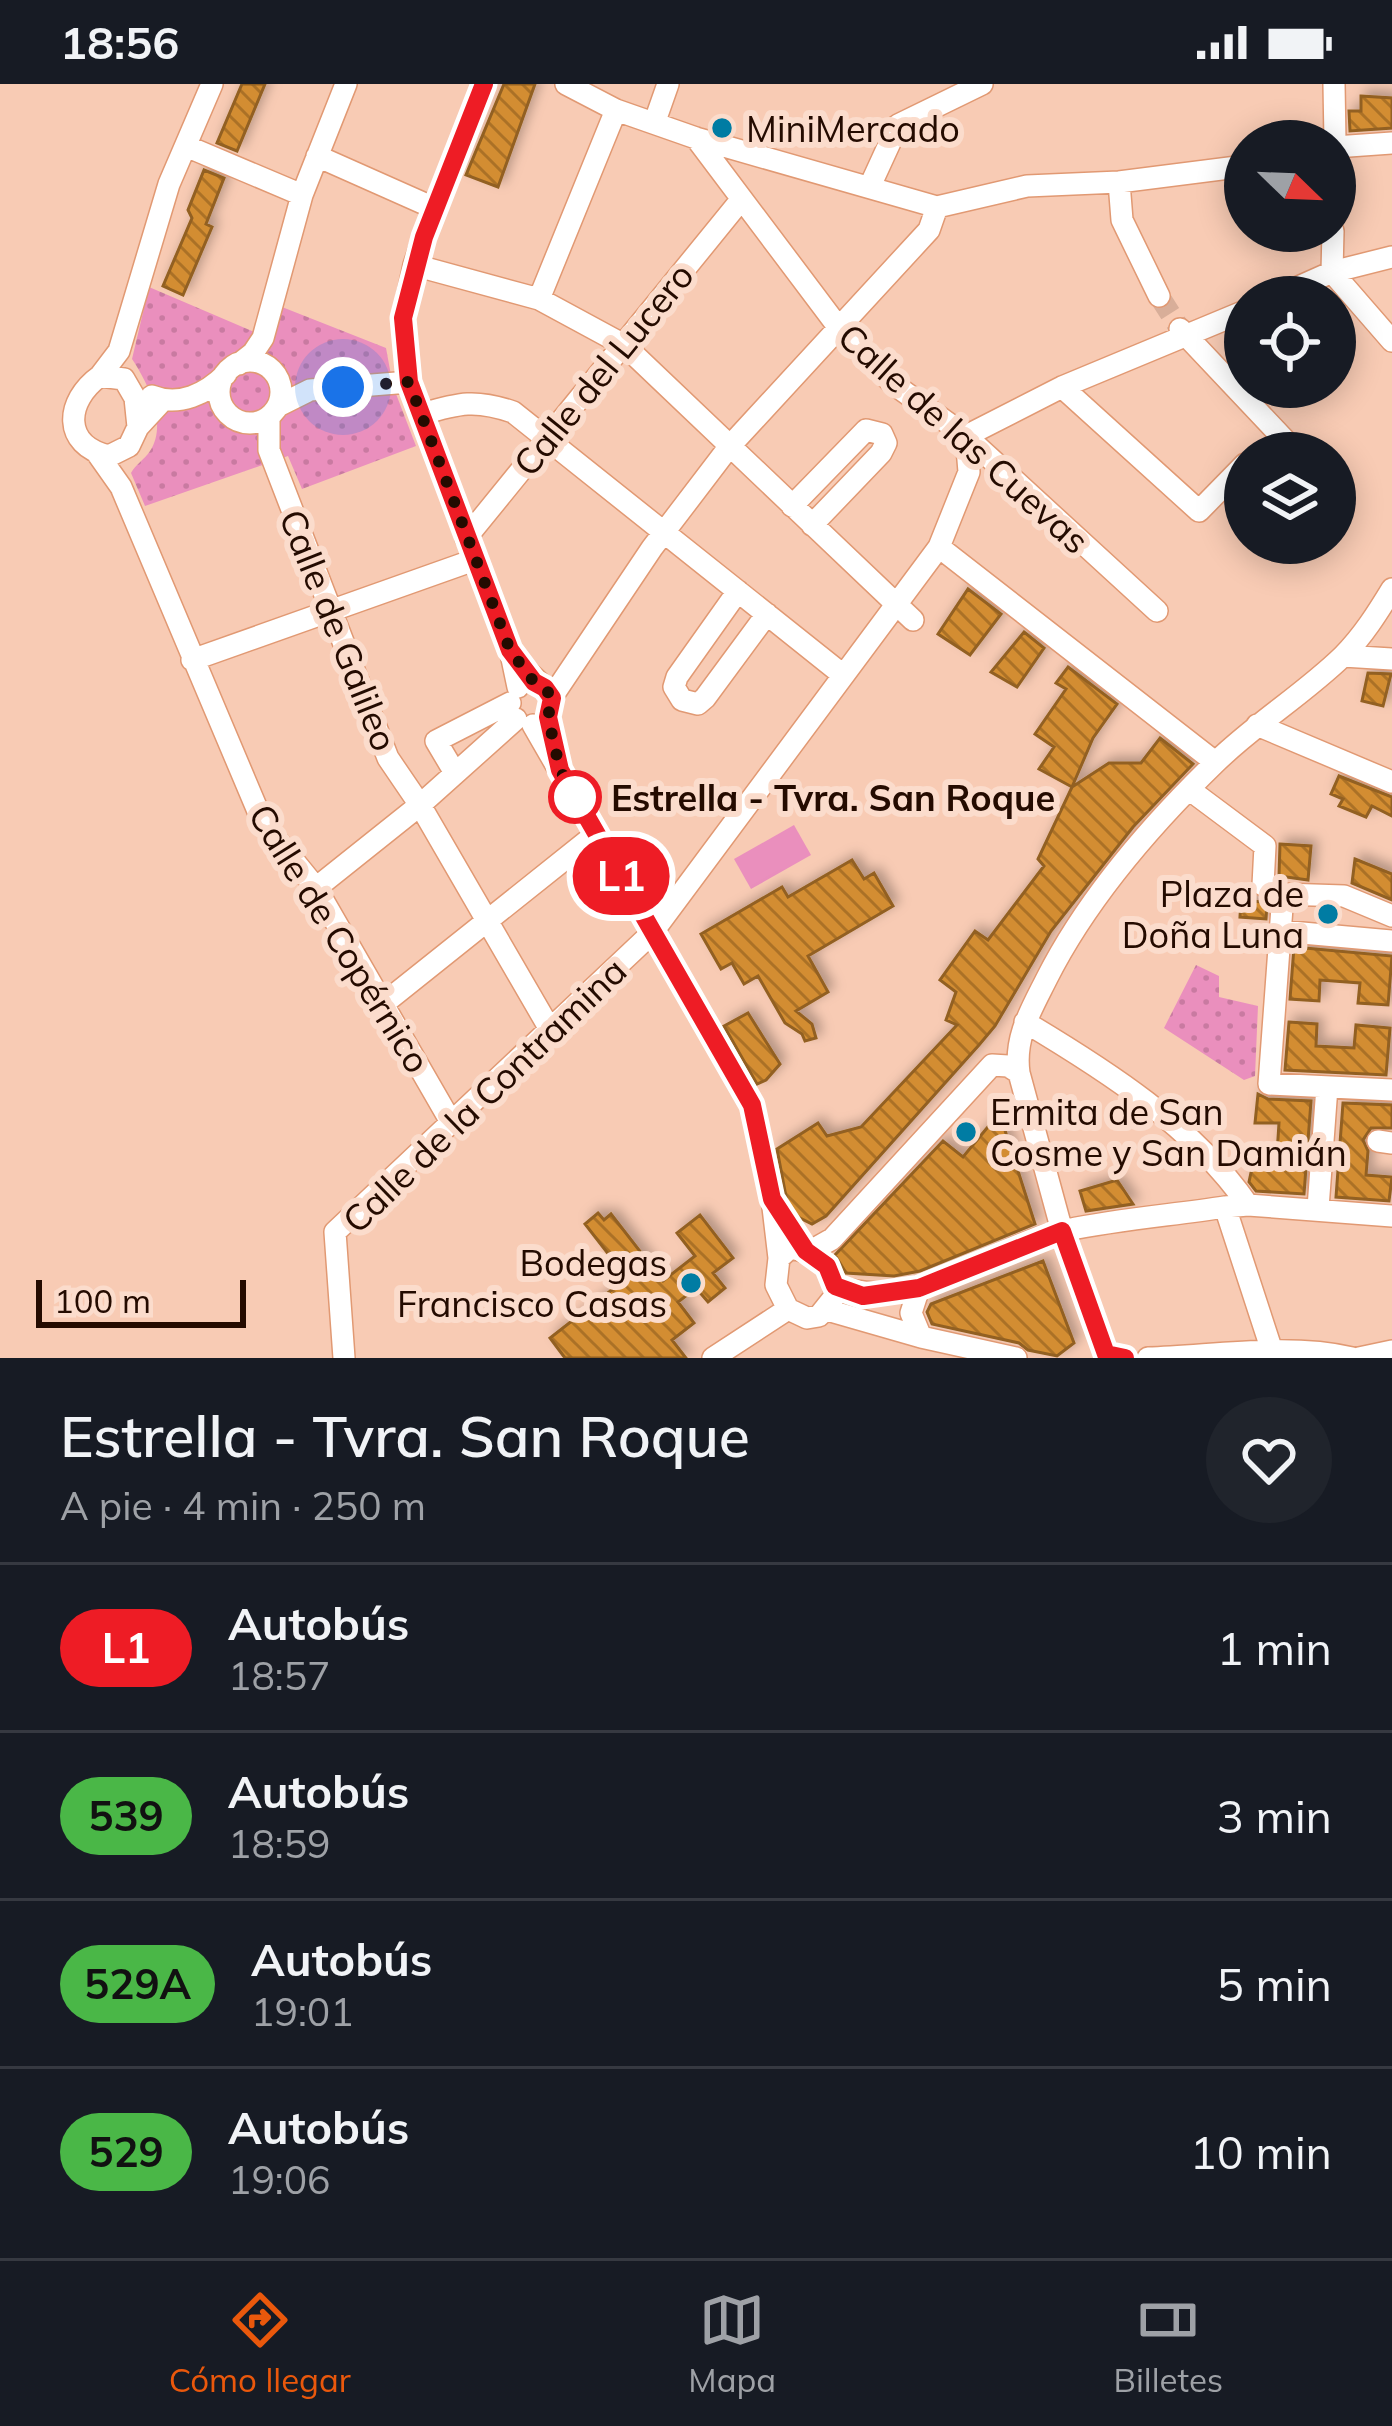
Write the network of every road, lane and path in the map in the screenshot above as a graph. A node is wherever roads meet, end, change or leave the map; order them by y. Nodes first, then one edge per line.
1 (212, 84) edge
2 (346, 84) edge
3 (484, 84) edge
4 (566, 84) edge
5 (668, 84) edge
6 (982, 84) edge
7 (1334, 84) edge
8 (616, 110) junction
9 (1335, 120) edge
10 (655, 122) junction
11 (697, 138) junction
12 (1392, 143) edge
13 (1356, 144) edge
14 (186, 146) junction
15 (317, 156) junction
16 (1224, 169) edge
17 (1119, 182) junction
18 (870, 186) junction
19 (302, 195) junction
20 (740, 201) junction
21 (937, 207) junction
22 (434, 208) junction
23 (1332, 252) edge
24 (1392, 257) edge
25 (414, 266) junction
26 (1332, 272) junction
27 (1323, 276) edge
28 (1159, 296) tunnel mouth
29 (538, 299) junction
30 (1224, 318) edge
31 (839, 328) junction
32 (1182, 333) junction
33 (263, 338) junction
34 (1392, 341) edge
35 (624, 345) junction
36 (119, 351) junction
37 (232, 369) junction
38 (274, 373) junction
39 (100, 376) junction
40 (409, 382) junction
41 (128, 384) junction
42 (1062, 387) junction
43 (310, 390) junction
44 (197, 396) junction
45 (164, 400) junction
46 (273, 411) junction
47 (422, 414) junction
48 (232, 416) junction
49 (1276, 431) edge
50 (133, 436) junction
51 (965, 436) junction
52 (548, 437) junction
53 (729, 447) junction
54 (269, 450) junction
55 (97, 453) junction
56 (1224, 485) edge
57 (121, 487) junction
58 (792, 506) junction
59 (812, 525) junction
60 (665, 532) junction
61 (939, 547) junction
62 (470, 549) junction
63 (1392, 589) edge
64 (738, 591) junction
65 (329, 609) junction
66 (1156, 611) dead end
67 (904, 612) junction
68 (767, 614) junction
69 (1343, 656) junction
70 (1392, 658) edge
71 (192, 660) junction
72 (843, 675) junction
73 (532, 702) junction
74 (1257, 725) junction
75 (1215, 762) junction
76 (455, 773) junction
77 (1392, 782) edge
78 (1190, 790) junction
79 (421, 805) junction
80 (596, 834) junction
81 (316, 888) junction
82 (1283, 894) junction
83 (1392, 916) edge
84 (489, 918) junction
85 (1280, 931) junction
86 (652, 933) junction
87 (1392, 941) edge
88 (383, 1004) junction
89 (1025, 1022) junction
90 (551, 1030) junction
91 (1018, 1073) junction
92 (1392, 1073) edge
93 (1327, 1087) junction
94 (1391, 1089) edge
95 (452, 1122) junction
96 (772, 1199) junction
97 (1236, 1206) junction
98 (1318, 1208) junction
99 (1392, 1216) edge
100 (1062, 1231) junction
101 (808, 1251) junction
102 (779, 1258) junction
103 (835, 1286) junction
104 (919, 1288) junction
105 (788, 1309) junction
106 (827, 1310) junction
107 (921, 1337) junction
108 (1392, 1351) edge
109 (1273, 1354) junction
110 (1109, 1357) edge
111 (344, 1358) edge
112 (712, 1358) edge
113 (1016, 1358) edge
114 (1148, 1358) edge
115 (1355, 1358) edge

1 - 14 street
2 - 15 street
3 - 22 street
4 - 8 street
5 - 10 street
6 - 18 street
7 - 9 street
8 - 10 street
8 - 29 street
10 - 11 street
11 - 18 street
11 - 20 street, Calle de las Cuevas
12 - 13 street
14 - 19 street
14 - 36 street
15 - 19 street
15 - 22 street
16 - 17 street
17 - 21 street
17 - 28 street
18 - 21 street
19 - 33 street
20 - 31 street, Calle de las Cuevas
20 - 35 street, Calle del Lucero
21 - 31 street
22 - 25 street
23 - 26 street
24 - 26 street
25 - 29 street
25 - 40 street
26 - 27 street
26 - 34 street
29 - 35 street
30 - 32 street
31 - 51 street, Calle de las Cuevas
31 - 53 street
32 - 42 street
32 - 49 street
33 - 37 street
33 - 38 street
35 - 52 street, Calle del Lucero
35 - 53 street
36 - 39 street
36 - 41 street
37 - 38 street
37 - 44 street
37 - 48 street
38 - 43 street
38 - 46 street
39 - 41 street
39 - 55 street
40 - 43 street
40 - 47 street
41 - 45 street
41 - 50 street
42 - 51 street
42 - 56 street
43 - 46 street
44 - 45 street
44 - 48 street, Calle de Galileo
45 - 50 street
46 - 48 street
46 - 54 street, Calle de Galileo
47 - 52 street
47 - 62 street
48 - 54 street, Calle de Galileo
50 - 55 street
50 - 57 street
51 - 61 street, Calle de la Contramina
51 - 66 street, Calle de las Cuevas
52 - 60 street
52 - 62 street, Calle del Lucero
53 - 58 street
53 - 60 street
54 - 65 street, Calle de Galileo
55 - 57 street, Calle de Copérnico
57 - 71 street, Calle de Copérnico
58 - 59 street
58 - 59 street
59 - 67 street
60 - 64 street
60 - 73 street
61 - 67 street, Calle de la Contramina
61 - 75 street
62 - 65 street
62 - 73 street
63 - 69 street
64 - 68 street
64 - 68 street
65 - 71 street
65 - 79 street, Calle de Galileo
67 - 72 street, Calle de la Contramina
68 - 72 street
69 - 70 street
69 - 74 street
71 - 81 street, Calle de Copérnico
72 - 86 street, Calle de la Contramina
73 - 76 street
73 - 76 street
73 - 80 street
74 - 75 street
74 - 77 street
75 - 78 street
76 - 79 street
78 - 82 street
78 - 89 street
79 - 81 street
79 - 84 street, Calle de Galileo
80 - 84 street
80 - 86 street
81 - 88 street, Calle de Copérnico
82 - 83 street
82 - 85 street
84 - 88 street
84 - 90 street, Calle de Galileo
85 - 87 street
85 - 93 street
86 - 90 street, Calle de la Contramina
86 - 96 street
88 - 95 street, Calle de Copérnico
89 - 91 street
89 - 97 street
90 - 95 street, Calle de la Contramina
91 - 100 street
91 - 101 street
92 - 94 street
93 - 94 street
93 - 98 street
95 - 111 street, Calle de la Contramina
96 - 101 street
96 - 102 street
97 - 98 street
97 - 100 street
97 - 109 street
98 - 99 street
100 - 104 street
100 - 110 street
101 - 102 street
101 - 103 street
102 - 105 street
103 - 104 street
103 - 106 street
104 - 107 street
105 - 106 street
105 - 112 street
106 - 107 street
107 - 113 street
108 - 115 street
109 - 114 street
109 - 115 street

